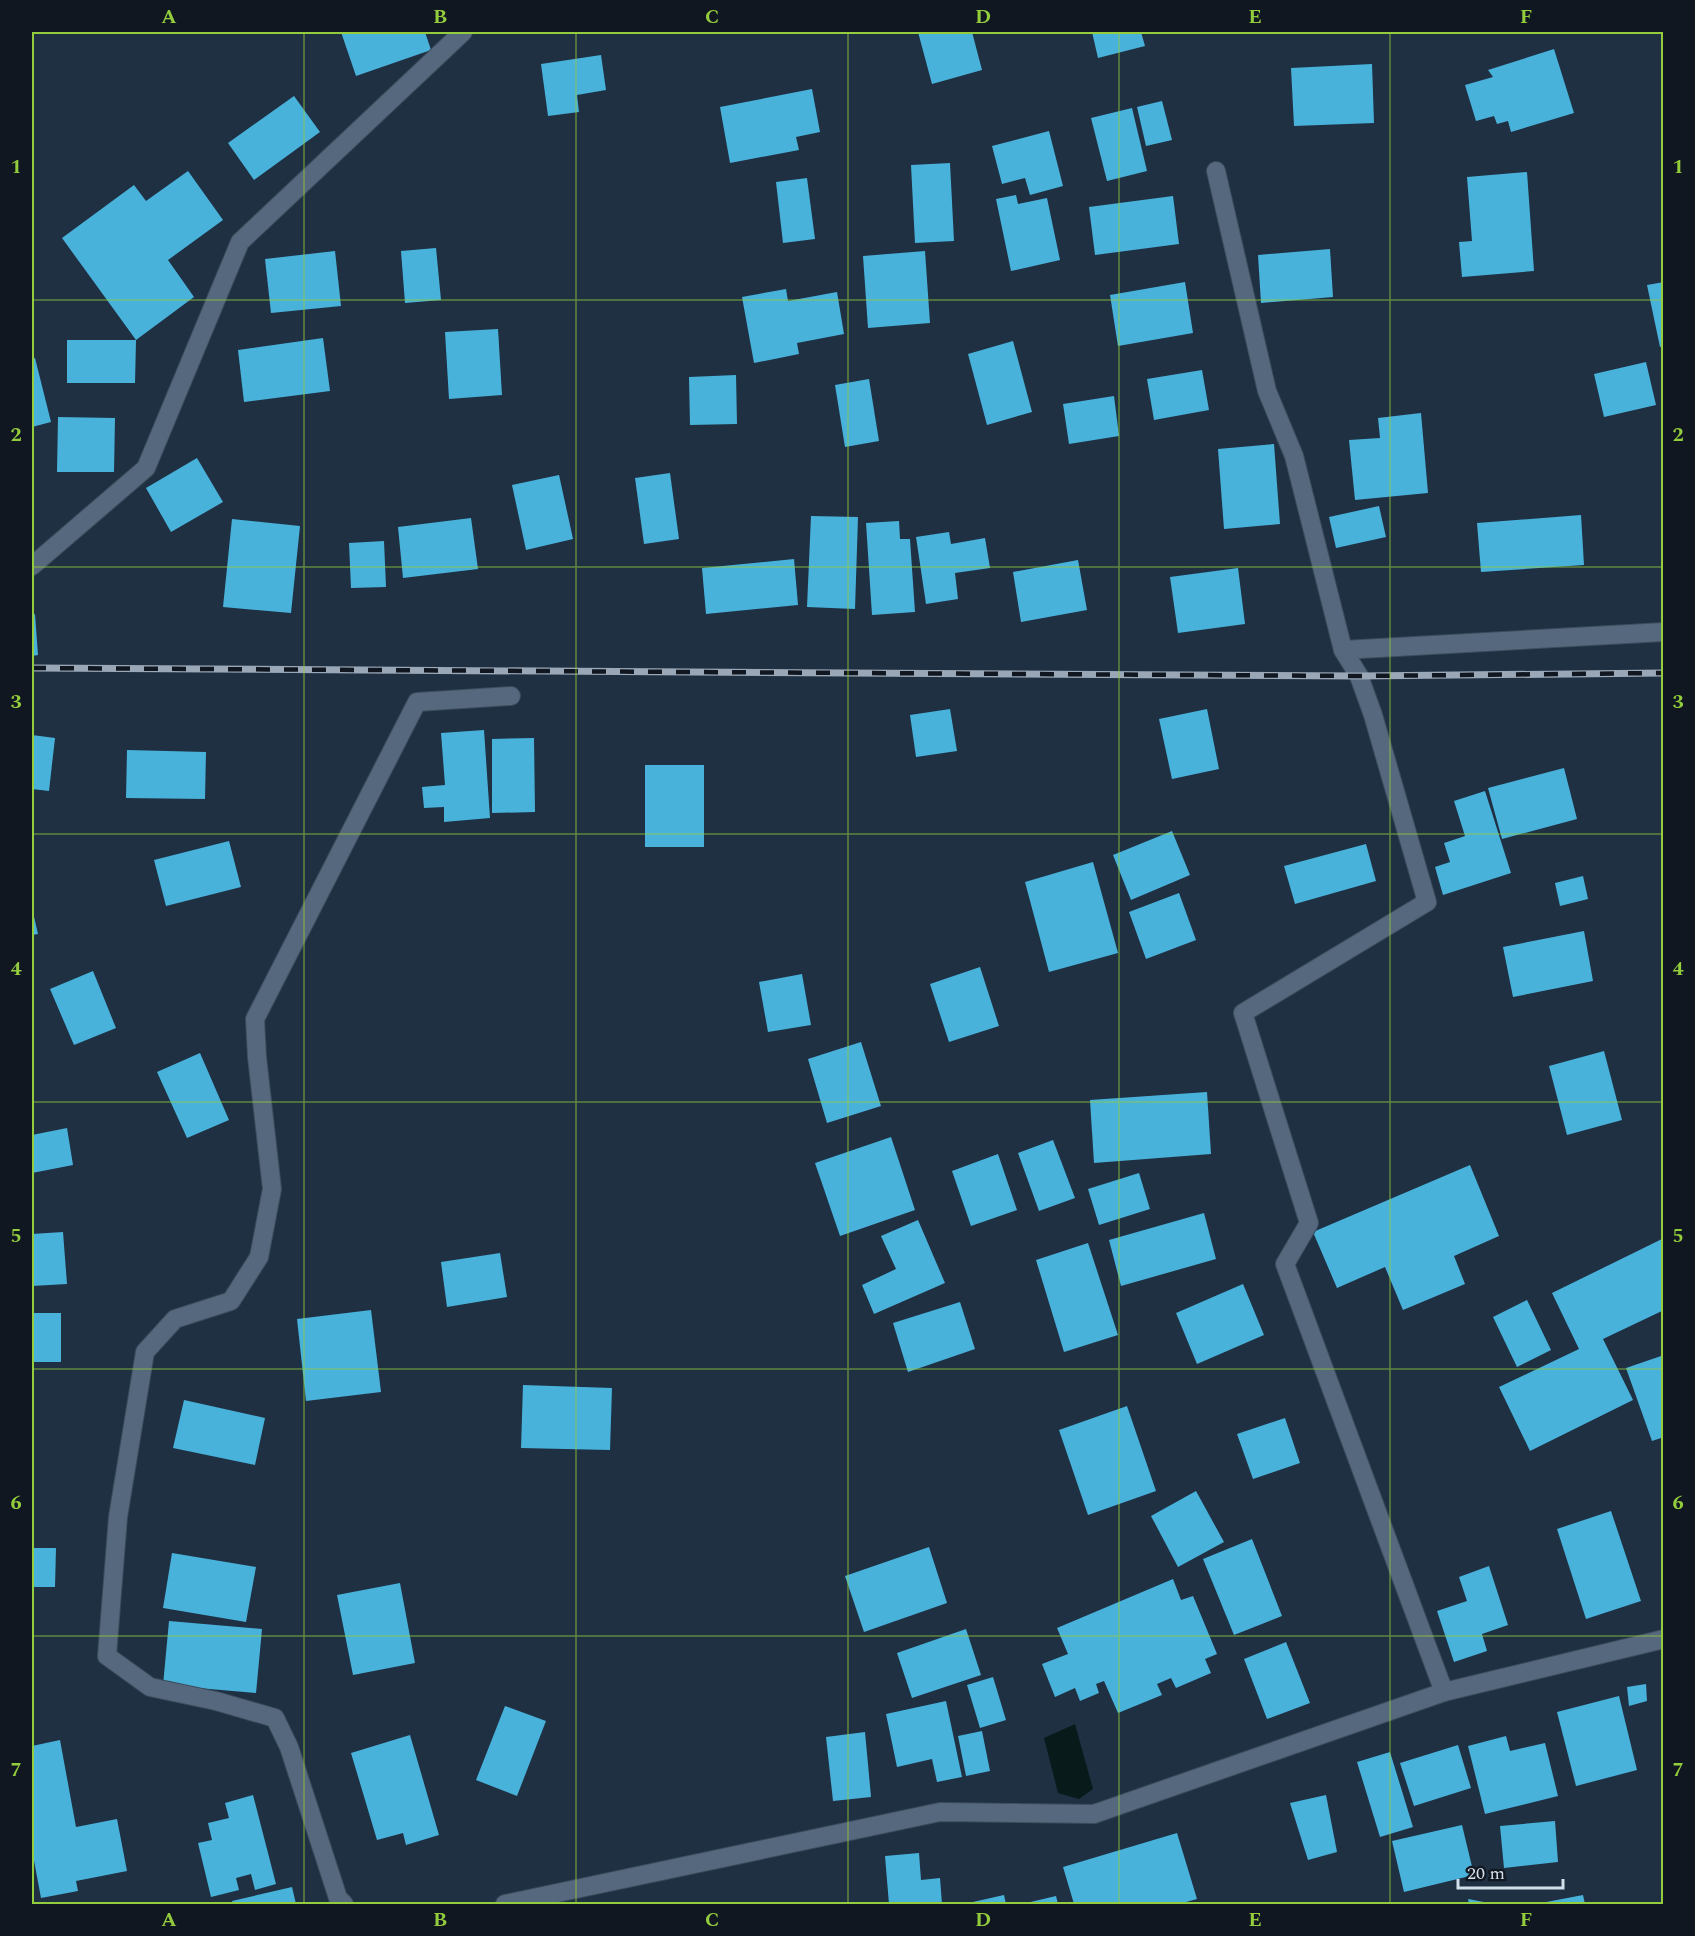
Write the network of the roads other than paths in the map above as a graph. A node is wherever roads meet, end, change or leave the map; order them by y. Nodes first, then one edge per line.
1 (463, 32) edge
2 (1216, 171) dead end
3 (32, 566) edge
4 (1664, 632) edge
5 (1343, 650) junction
6 (511, 696) dead end
7 (1664, 1639) edge
8 (1444, 1692) junction
9 (344, 1905) edge
10 (505, 1905) edge

1 - 3 street
2 - 5 street
4 - 5 street
5 - 8 street
6 - 9 street
7 - 8 street
8 - 10 street

